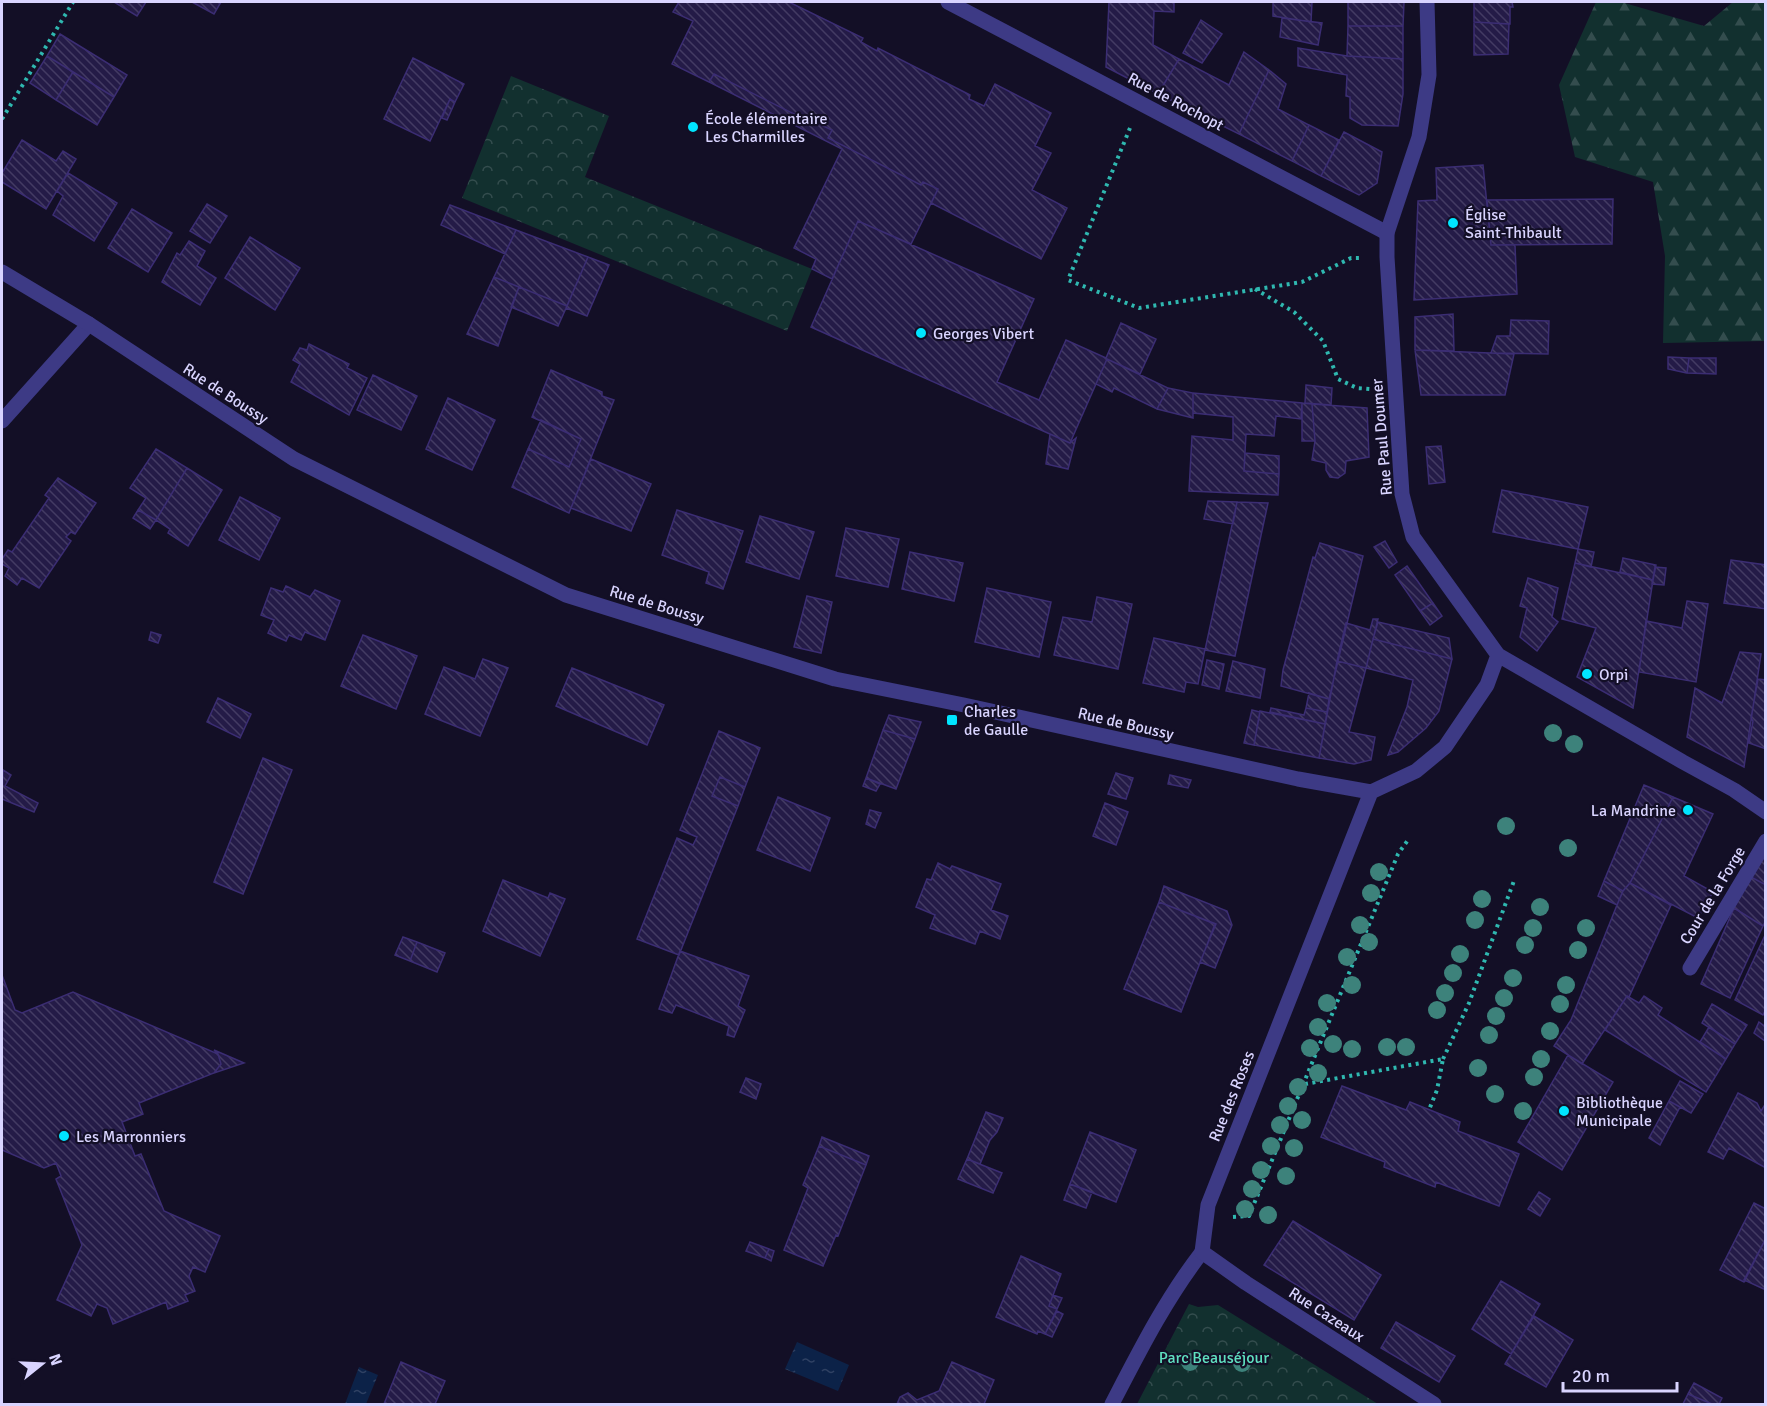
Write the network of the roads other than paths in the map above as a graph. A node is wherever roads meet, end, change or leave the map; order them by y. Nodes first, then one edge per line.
1 (948, 2) edge
2 (1427, 2) edge
3 (1387, 233) junction
4 (2, 272) edge
5 (89, 324) junction
6 (2, 421) edge
7 (1498, 655) junction
8 (1371, 792) junction
9 (1766, 812) edge
10 (1766, 841) edge
11 (1690, 968) dead end
12 (1202, 1252) junction
13 (1112, 1404) edge
14 (1434, 1404) edge

1 - 3 street, Rue de Rochopt
2 - 3 street, Rue Paul Doumer
3 - 7 street, Rue Paul Doumer
4 - 5 street, Rue de Boussy
5 - 6 street
5 - 8 street, Rue de Boussy
7 - 8 street
7 - 9 street
8 - 12 street, Rue des Roses
10 - 11 street, Cour de la Forge
12 - 13 street, Rue des Roses
12 - 14 street, Rue Cazeaux

